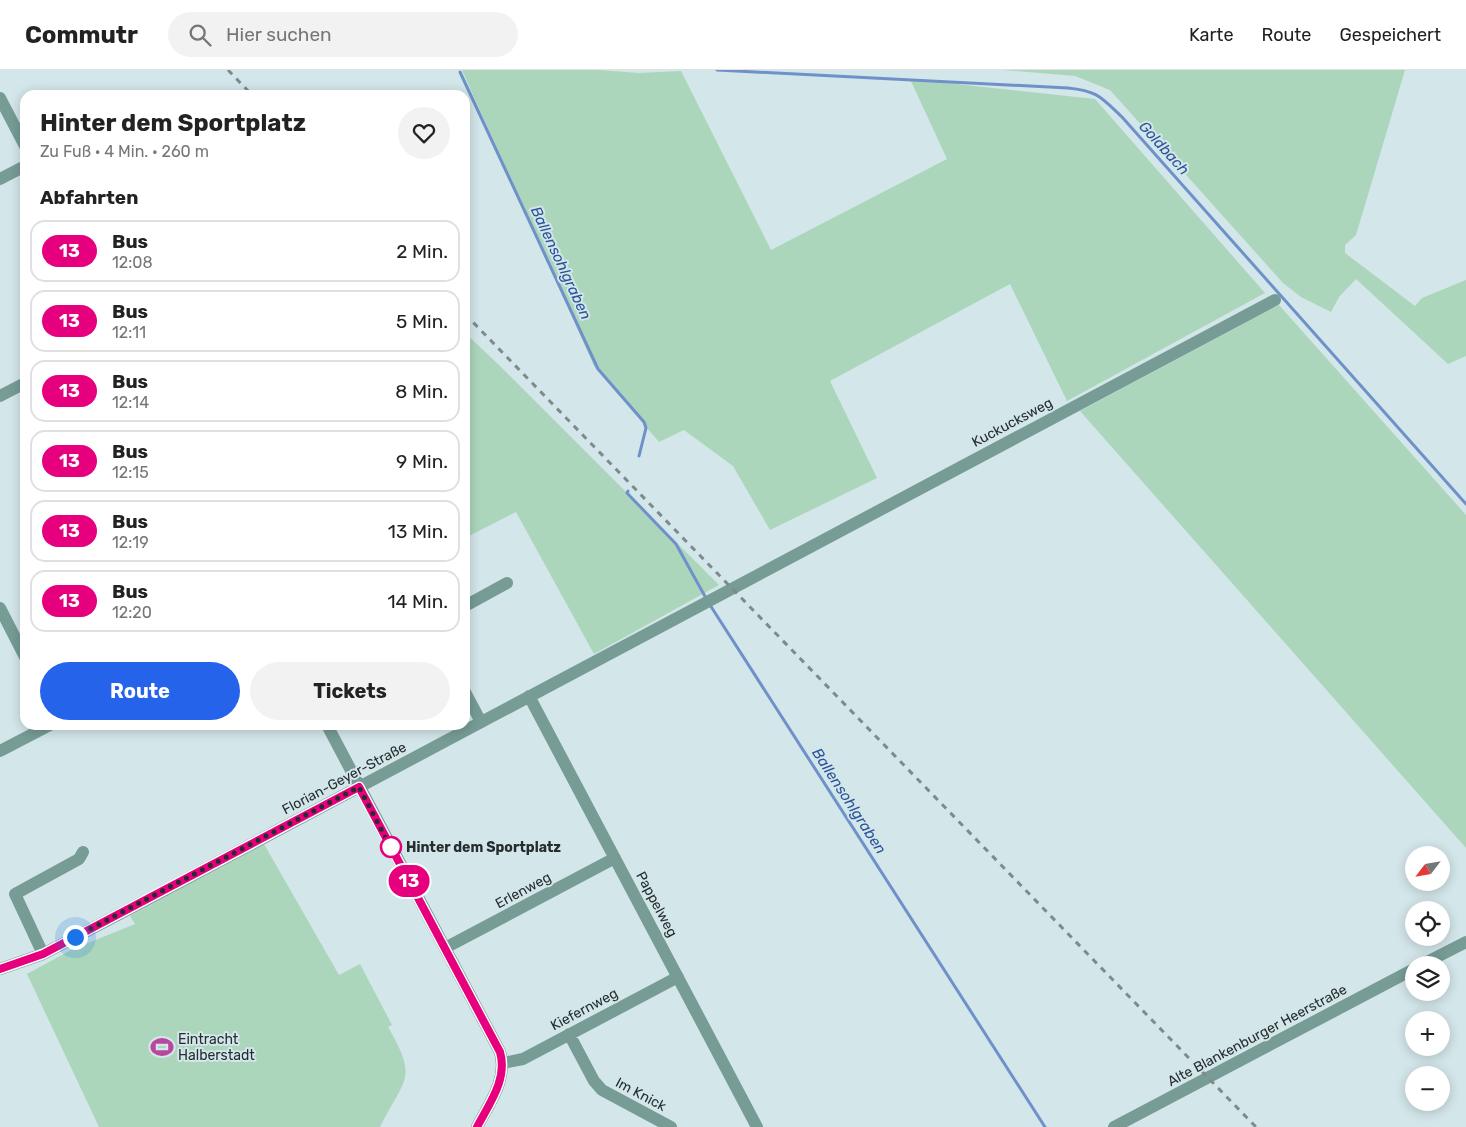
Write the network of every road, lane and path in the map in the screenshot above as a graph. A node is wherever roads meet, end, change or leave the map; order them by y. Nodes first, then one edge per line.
1 (0, 98) edge
2 (20, 136) edge
3 (20, 169) edge
4 (0, 179) edge
5 (1275, 300) dead end
6 (20, 386) edge
7 (0, 396) edge
8 (764, 571) joint
9 (507, 583) dead end
10 (470, 603) edge
11 (0, 608) edge
12 (20, 647) edge
13 (529, 696) junction
14 (470, 701) edge
15 (481, 722) junction
16 (470, 728) edge
17 (41, 730) edge
18 (330, 730) edge
19 (466, 730) edge
20 (0, 752) edge
21 (359, 787) junction
22 (83, 852) dead end
23 (615, 858) junction
24 (1466, 942) edge
25 (445, 948) junction
26 (43, 954) junction
27 (1439, 956) edge
28 (0, 968) edge
29 (1405, 974) edge
30 (678, 977) junction
31 (569, 1034) junction
32 (503, 1063) junction
33 (477, 1127) edge
34 (671, 1127) edge
35 (757, 1127) edge
36 (1114, 1127) edge

1 - 2 street
3 - 4 street
5 - 8 street, Kuckucksweg
6 - 7 street
8 - 13 street, Florian-Geyer-Straße
9 - 10 street
11 - 12 street
13 - 15 street, Florian-Geyer-Straße
13 - 23 street, Pappelweg
14 - 15 street
15 - 16 street, Florian-Geyer-Straße
17 - 20 street
18 - 21 street
19 - 21 street, Florian-Geyer-Straße
21 - 25 street
21 - 26 street, Florian-Geyer-Straße
22 - 26 street
23 - 25 street, Erlenweg
23 - 30 street, Pappelweg
24 - 27 street
25 - 32 street
26 - 28 street, Florian-Geyer-Straße
29 - 36 street, Alte Blankenburger Heerstraße
30 - 31 street, Kiefernweg
30 - 35 street, Pappelweg
31 - 32 street, Kiefernweg
31 - 34 street, Im Knick
32 - 33 street

